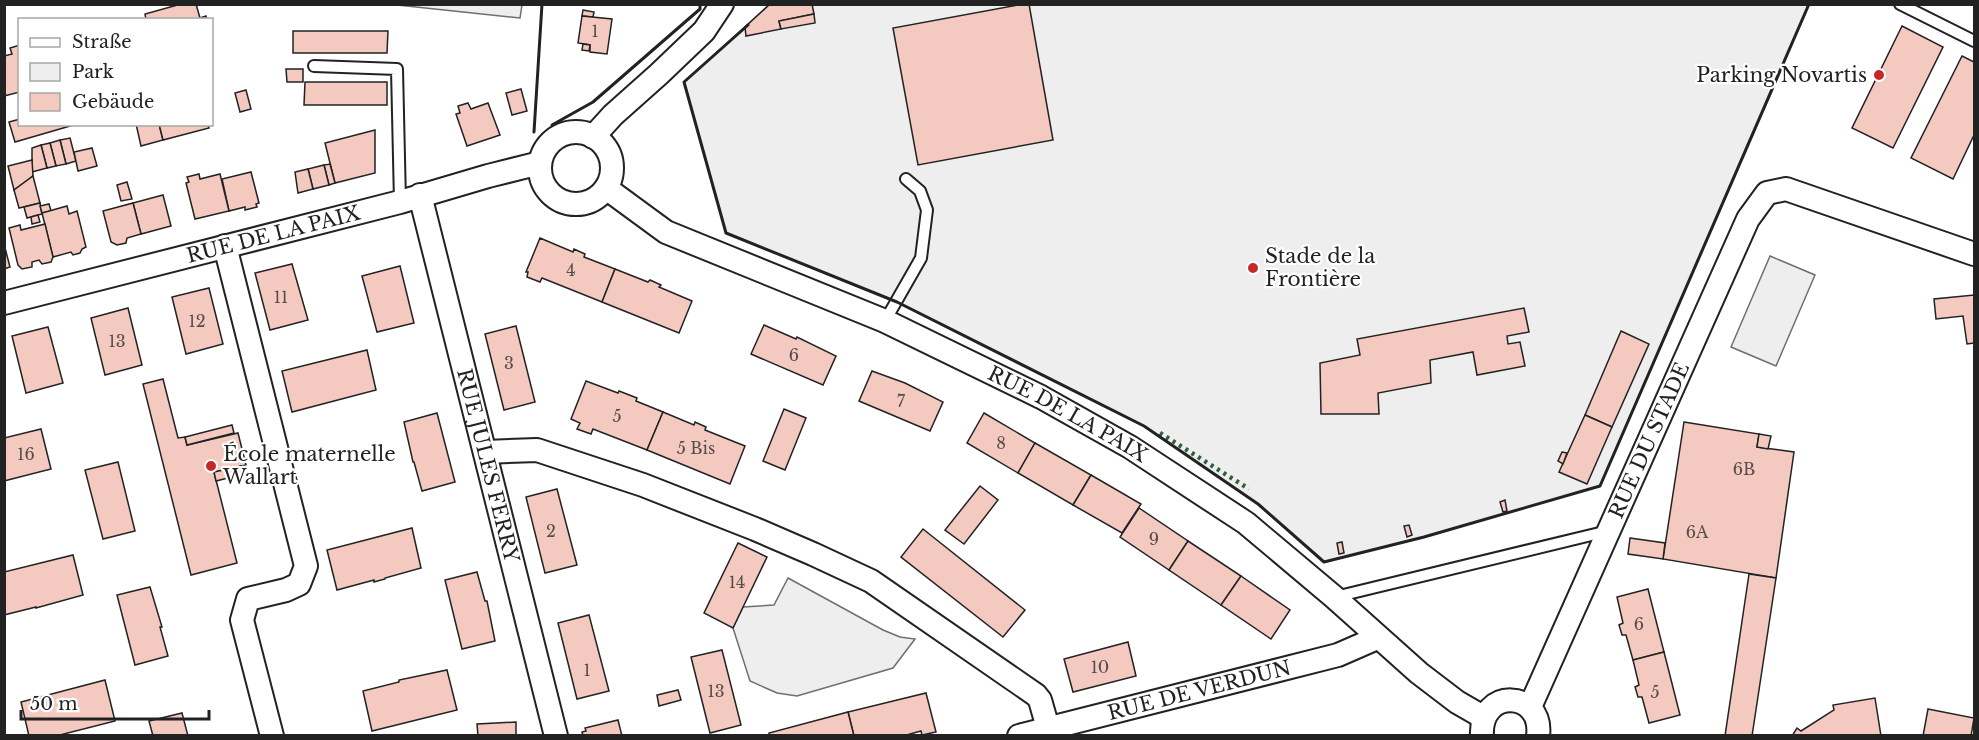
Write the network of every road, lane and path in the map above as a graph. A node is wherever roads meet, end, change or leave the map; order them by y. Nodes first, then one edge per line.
1 (722, 4) edge
2 (1899, 4) edge
3 (1974, 41) edge
4 (314, 66) dead end
5 (593, 137) junction
6 (540, 163) junction
7 (906, 179) dead end
8 (606, 188) junction
9 (410, 199) junction
10 (225, 246) junction
11 (1974, 254) edge
12 (4, 303) edge
13 (885, 321) junction
14 (485, 452) junction
15 (1609, 531) junction
16 (1334, 597) junction
17 (1377, 638) junction
18 (1530, 707) junction
19 (1482, 726) edge
20 (1048, 728) junction
21 (272, 735) edge
22 (556, 735) edge
23 (1019, 735) edge
24 (1538, 735) edge

1 - 5 street
2 - 3 lane
4 - 9 lane
5 - 6 street
5 - 8 street
6 - 8 street
6 - 9 street, RUE DE LA PAIX
7 - 13 lane
8 - 13 street, RUE DE LA PAIX
9 - 10 street, RUE DE LA PAIX
9 - 14 street, RUE JULES FERRY
10 - 12 street, RUE DE LA PAIX
10 - 21 street
11 - 15 street, RUE DU STADE
13 - 16 street, RUE DE LA PAIX
14 - 20 street
14 - 22 street, RUE JULES FERRY
15 - 16 lane
15 - 18 street, RUE DU STADE
16 - 17 street, RUE DE LA PAIX
17 - 19 street, RUE DE LA PAIX
17 - 20 street, RUE DE VERDUN
18 - 19 street
18 - 24 street
20 - 23 street, RUE DE VERDUN

